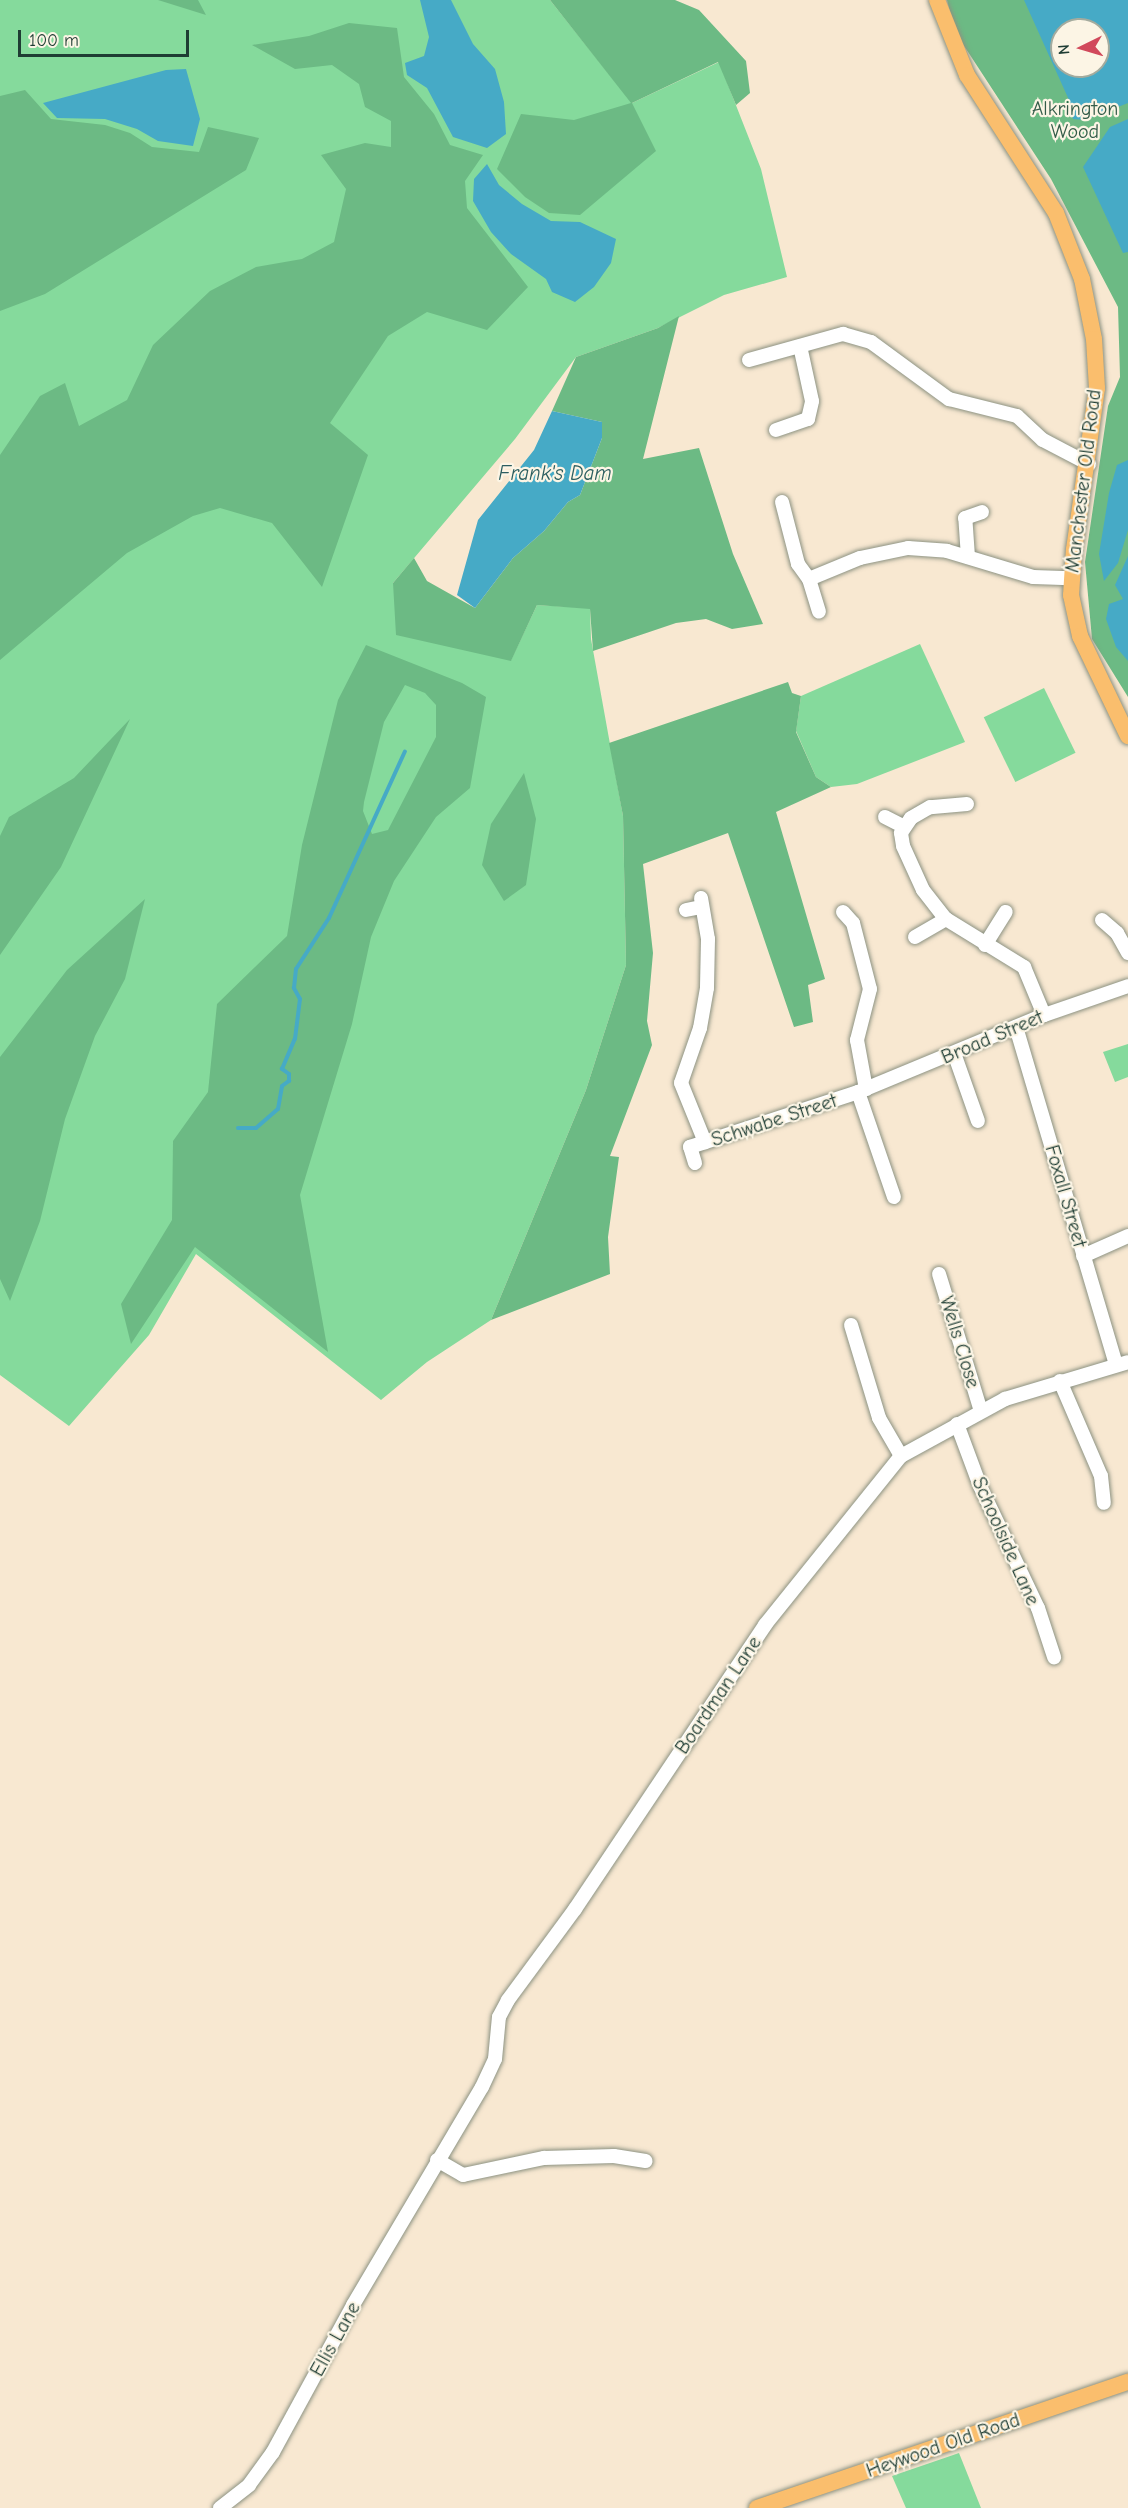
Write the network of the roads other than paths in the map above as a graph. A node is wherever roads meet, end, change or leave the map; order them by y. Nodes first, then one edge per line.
1 (937, 0) edge
2 (800, 346) junction
3 (749, 360) dead end
4 (776, 430) dead end
5 (1089, 464) junction
6 (782, 502) dead end
7 (982, 512) dead end
8 (968, 557) junction
9 (1070, 578) junction
10 (808, 579) junction
11 (819, 612) dead end
12 (1128, 736) edge
13 (967, 804) dead end
14 (885, 817) dead end
15 (905, 827) junction
16 (686, 910) dead end
17 (843, 912) dead end
18 (1006, 912) dead end
19 (946, 920) junction
20 (1102, 921) dead end
21 (915, 937) dead end
22 (985, 945) junction
23 (1128, 953) edge
24 (1128, 986) edge
25 (1044, 1015) junction
26 (1016, 1027) junction
27 (954, 1053) junction
28 (862, 1091) junction
29 (978, 1121) dead end
30 (705, 1142) junction
31 (695, 1163) dead end
32 (894, 1197) dead end
33 (1128, 1236) edge
34 (1083, 1256) junction
35 (939, 1274) dead end
36 (851, 1325) dead end
37 (1122, 1364) edge
38 (1060, 1381) junction
39 (981, 1410) junction
40 (957, 1424) junction
41 (901, 1456) junction
42 (1104, 1503) dead end
43 (1054, 1657) dead end
44 (437, 2160) junction
45 (646, 2161) dead end
46 (1128, 2382) edge
47 (220, 2508) edge
48 (757, 2508) edge

1 - 5 main road, Manchester Old Road
2 - 3 street
2 - 4 street
2 - 5 street
5 - 9 main road, Manchester Old Road
6 - 10 street
7 - 8 street
8 - 9 street
8 - 10 street
9 - 12 main road, Manchester Old Road
10 - 11 street
13 - 15 street
14 - 15 street
15 - 19 street
16 - 30 street
17 - 28 street
18 - 22 street
19 - 21 street
19 - 22 street
20 - 23 street
22 - 25 street
24 - 25 street, Broad Street
25 - 26 street, Broad Street
26 - 27 street, Broad Street
26 - 34 street, Foxall Street
27 - 28 street, Broad Street
27 - 29 street
28 - 30 street, Schwabe Street
28 - 32 street
30 - 31 street, Schwabe Street
33 - 34 street
34 - 37 street, Foxall Street
35 - 39 street, Wells Close
36 - 41 street
37 - 38 street, Boardman Lane
38 - 39 street, Boardman Lane
38 - 42 street
39 - 40 street, Boardman Lane
40 - 41 street, Boardman Lane
40 - 43 street, Schoolside Lane
41 - 44 street, Boardman Lane
44 - 45 street
44 - 47 street, Ellis Lane
46 - 48 main road, Heywood Old Road

